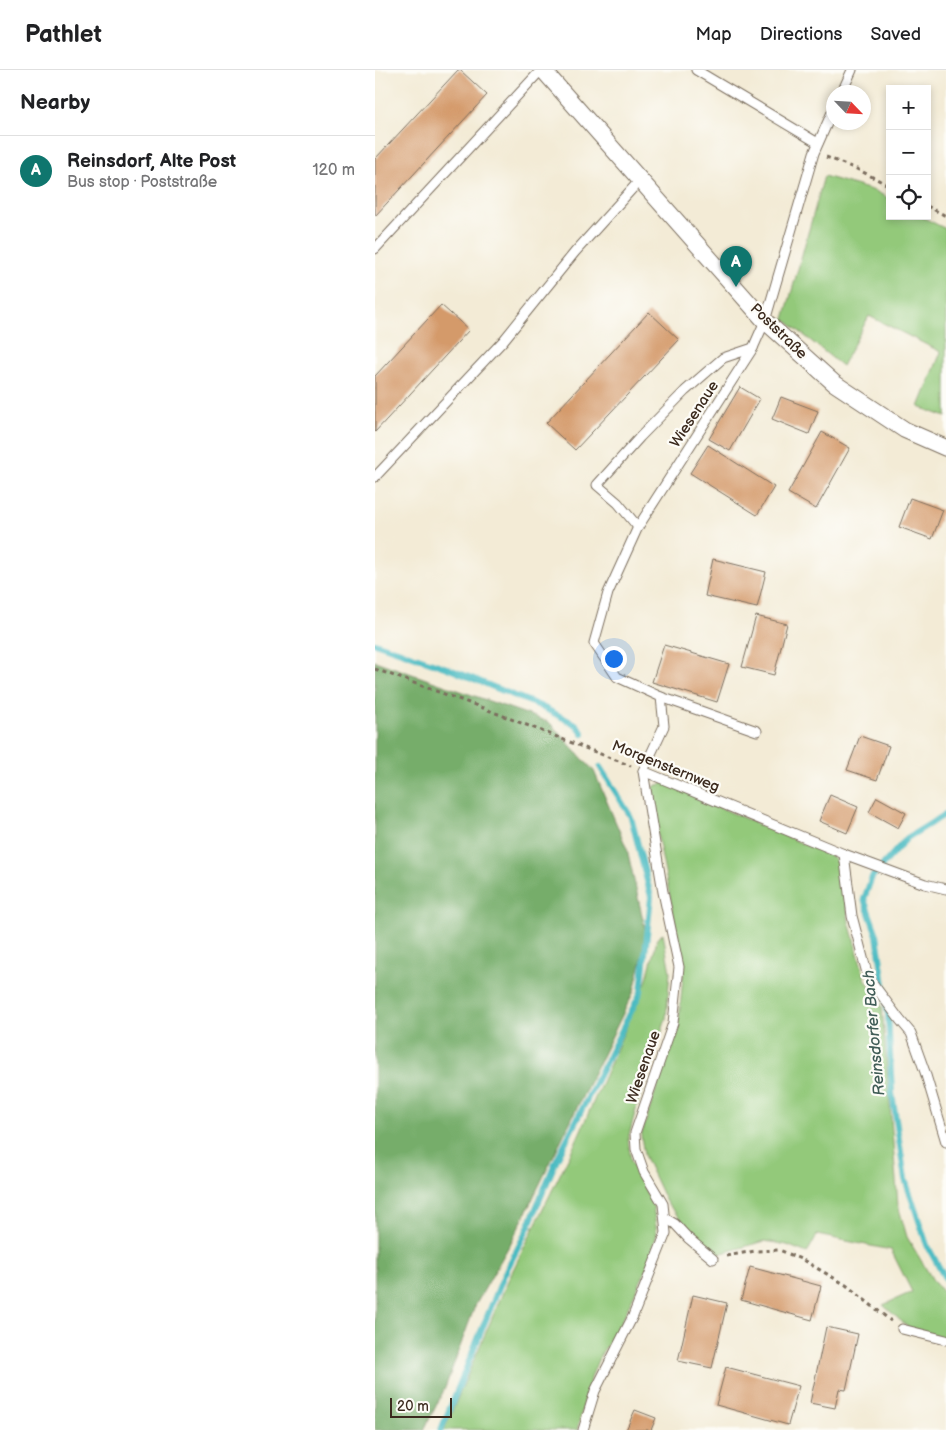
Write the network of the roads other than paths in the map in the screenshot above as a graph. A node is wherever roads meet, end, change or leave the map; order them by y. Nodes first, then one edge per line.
1 (542, 70) edge
2 (697, 70) edge
3 (852, 70) edge
4 (845, 85) edge
5 (826, 125) edge
6 (818, 143) junction
7 (641, 179) junction
8 (375, 249) edge
9 (765, 321) junction
10 (753, 348) junction
11 (946, 448) edge
12 (375, 477) edge
13 (638, 527) junction
14 (661, 697) junction
15 (757, 731) dead end
16 (643, 771) junction
17 (844, 854) junction
18 (946, 890) edge
19 (946, 1142) edge
20 (665, 1218) junction
21 (713, 1259) road end
22 (902, 1329) road end
23 (946, 1340) edge
24 (583, 1430) edge

1 - 7 street, Poststraße
1 - 8 lane, Poststraße
2 - 6 lane
3 - 4 lane
5 - 6 lane, Wiesenaue
6 - 9 lane, Wiesenaue
7 - 9 street, Poststraße
7 - 12 lane
9 - 10 lane, Wiesenaue
9 - 11 street, Poststraße
10 - 13 lane, Wiesenaue
10 - 13 lane, Poststraße
13 - 14 lane, Wiesenaue
14 - 15 lane, Wiesenaue
14 - 16 lane
16 - 17 lane, Morgensternweg
16 - 20 lane, Wiesenaue
17 - 18 lane, Morgensternweg
17 - 19 lane
20 - 21 lane
20 - 24 lane, Wiesenaue
22 - 23 lane

